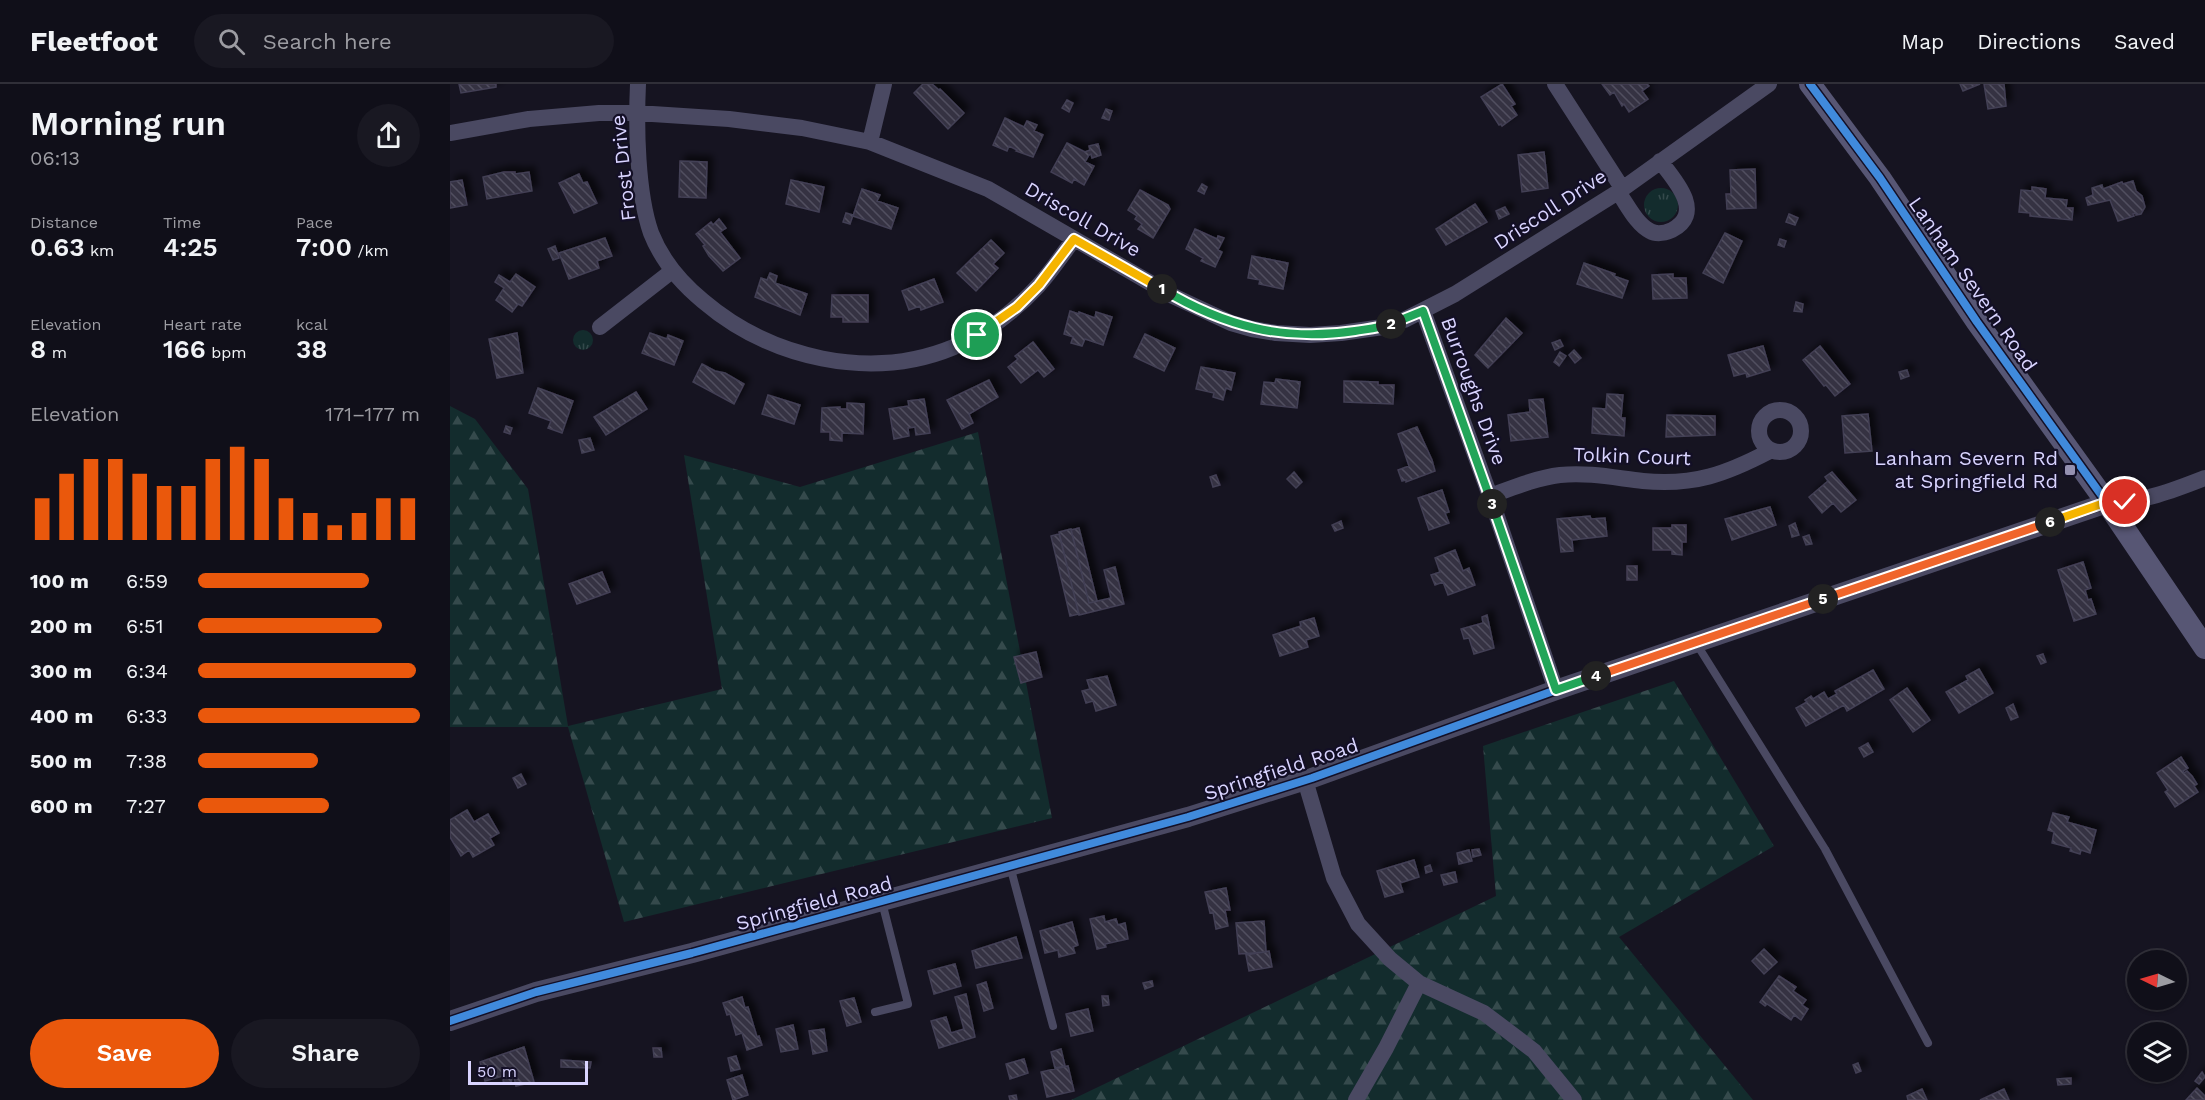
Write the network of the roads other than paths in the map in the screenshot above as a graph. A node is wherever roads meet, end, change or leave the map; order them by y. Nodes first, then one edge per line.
1 (638, 84) edge
2 (884, 84) edge
3 (1555, 84) edge
4 (1769, 84) edge
5 (1810, 84) edge
6 (637, 113) junction
7 (450, 134) edge
8 (870, 142) junction
9 (1660, 161) junction
10 (1620, 190) junction
11 (1074, 239) junction
12 (672, 271) junction
13 (1423, 311) junction
14 (600, 327) dead end
15 (1770, 451) dead end
16 (2205, 478) edge
17 (1490, 496) junction
18 (2107, 502) junction
19 (1695, 642) junction
20 (2205, 648) edge
21 (1556, 690) junction
22 (1305, 780) junction
23 (1010, 866) junction
24 (882, 901) junction
25 (1419, 983) junction
26 (875, 1012) dead end
27 (450, 1021) edge
28 (1053, 1026) dead end
29 (1928, 1043) dead end
30 (1356, 1100) edge
31 (1574, 1100) edge

1 - 6 street, Frost Drive
2 - 8 street
3 - 10 street
4 - 9 street, Driscoll Drive
5 - 18 main road, Lanham Severn Road
6 - 7 street, Driscoll Drive
6 - 8 street, Driscoll Drive
6 - 12 street, Frost Drive
8 - 11 street, Driscoll Drive
9 - 10 street, Driscoll Drive
9 - 10 street
10 - 13 street, Driscoll Drive
11 - 12 street, Frost Drive
11 - 13 street, Driscoll Drive
12 - 14 street
13 - 17 street, Burroughs Drive
15 - 17 street, Tolkin Court
16 - 18 street
17 - 21 street, Burroughs Drive
18 - 19 street, Springfield Road
18 - 20 main road, Lanham Severn Road
19 - 21 street, Springfield Road
19 - 29 lane
21 - 22 street, Springfield Road
22 - 23 street, Springfield Road
22 - 25 street
23 - 24 street, Springfield Road
23 - 28 lane
24 - 26 lane
24 - 27 street, Springfield Road
25 - 30 street
25 - 31 street

